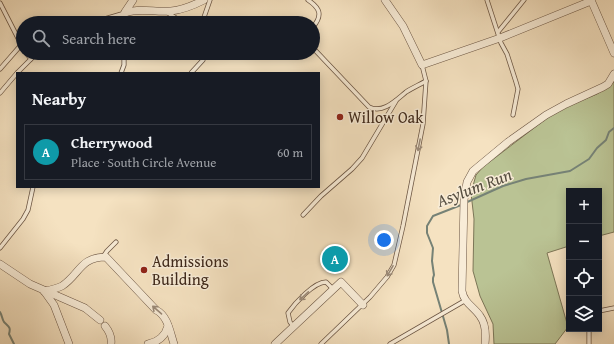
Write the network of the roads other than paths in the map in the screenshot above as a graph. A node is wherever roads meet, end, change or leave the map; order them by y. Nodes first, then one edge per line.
1 (133, 0) edge
2 (204, 0) edge
3 (210, 0) edge
4 (308, 0) edge
5 (385, 0) edge
6 (487, 0) edge
7 (524, 0) edge
8 (591, 0) edge
9 (0, 3) edge
10 (125, 12) junction
11 (166, 12) junction
12 (113, 16) edge
13 (122, 16) edge
14 (173, 16) edge
15 (204, 16) edge
16 (319, 16) edge
17 (16, 34) edge
18 (499, 35) junction
19 (16, 52) edge
20 (614, 53) edge
21 (320, 55) edge
22 (30, 60) edge
23 (124, 60) edge
24 (203, 60) edge
25 (422, 65) junction
26 (0, 69) edge
27 (18, 72) edge
28 (121, 72) edge
29 (192, 72) edge
30 (16, 74) edge
31 (614, 74) edge
32 (426, 82) junction
33 (0, 93) edge
34 (396, 101) junction
35 (514, 115) dead end
36 (33, 188) edge
37 (303, 215) dead end
38 (116, 242) dead end
39 (0, 248) edge
40 (103, 257) junction
41 (0, 264) edge
42 (333, 289) junction
43 (44, 291) junction
44 (466, 300) junction
45 (362, 305) junction
46 (614, 308) edge
47 (602, 310) edge
48 (168, 326) junction
49 (293, 326) junction
50 (588, 332) edge
51 (68, 344) edge
52 (111, 344) edge
53 (148, 344) edge
54 (174, 344) edge
55 (274, 344) edge
56 (321, 344) edge
57 (390, 344) edge
58 (485, 344) edge
59 (589, 344) edge

1 - 10 street
2 - 11 street
3 - 15 lane
4 - 16 lane
5 - 25 street
6 - 18 lane
7 - 18 lane
8 - 18 street
8 - 20 street
9 - 17 lane
10 - 11 street
10 - 12 lane
10 - 13 lane
11 - 14 lane
18 - 25 street
18 - 35 lane
19 - 26 lane
21 - 34 lane
22 - 27 lane
23 - 28 lane
24 - 29 lane
25 - 32 lane
30 - 33 lane
31 - 44 street
32 - 34 lane
32 -> 45 lane
34 - 37 lane
36 - 39 lane
38 - 40 lane
40 - 43 street
48 -> 40 street
41 - 43 street
42 - 45 street
42 - 49 street
42 -> 49 lane
43 - 51 street
43 - 52 street
44 - 57 lane
44 - 58 street
45 - 56 lane
46 - 47 lane
48 - 53 street
48 - 54 street
49 - 55 street
50 - 59 lane

